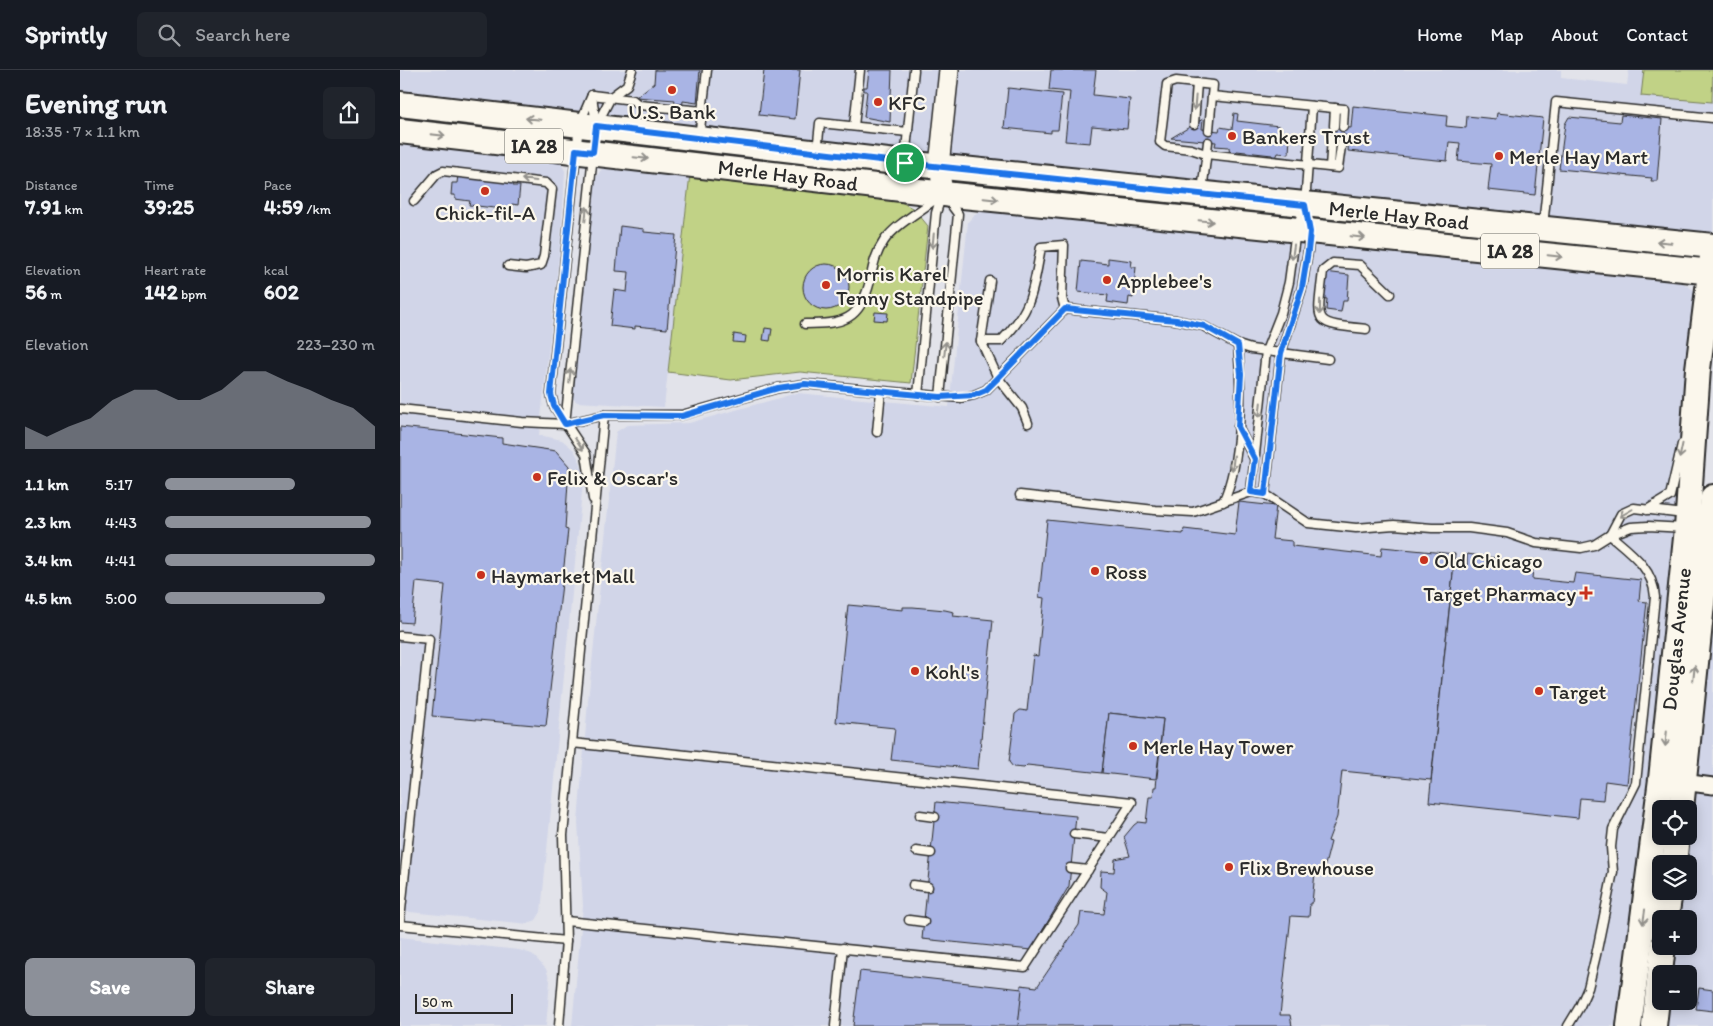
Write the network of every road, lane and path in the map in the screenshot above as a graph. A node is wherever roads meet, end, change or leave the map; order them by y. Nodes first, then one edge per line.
1 (632, 70) edge
2 (707, 70) edge
3 (860, 70) edge
4 (914, 70) edge
5 (949, 70) edge
6 (1197, 83) junction
7 (592, 95) junction
8 (1212, 96) junction
9 (611, 98) junction
10 (400, 104) edge
11 (1312, 106) junction
12 (1336, 108) junction
13 (703, 111) junction
14 (1713, 118) edge
15 (1194, 124) dead end
16 (588, 125) junction
17 (854, 126) junction
18 (1334, 126) dead end
19 (1343, 127) dead end
20 (400, 130) edge
21 (1209, 130) dead end
22 (908, 132) junction
23 (1332, 138) dead end
24 (699, 139) junction
25 (1342, 139) dead end
26 (1192, 140) dead end
27 (1208, 142) dead end
28 (1191, 149) junction
29 (585, 151) junction
30 (817, 153) junction
31 (1206, 154) junction
32 (905, 163) junction
33 (1308, 165) junction
34 (939, 166) junction
35 (1330, 167) junction
36 (943, 193) junction
37 (1202, 194) junction
38 (414, 201) dead end
39 (1305, 205) junction
40 (1543, 230) junction
41 (1303, 231) junction
42 (1713, 246) edge
43 (1712, 265) edge
44 (508, 266) dead end
45 (990, 281) dead end
46 (1390, 294) dead end
47 (1065, 309) junction
48 (805, 324) dead end
49 (1366, 329) dead end
50 (981, 341) junction
51 (1238, 345) junction
52 (1266, 351) junction
53 (1281, 353) junction
54 (1328, 359) dead end
55 (1698, 369) junction
56 (998, 378) junction
57 (881, 391) junction
58 (918, 395) junction
59 (940, 397) junction
60 (400, 409) edge
61 (604, 415) junction
62 (1028, 423) dead end
63 (565, 424) junction
64 (1238, 427) junction
65 (877, 432) dead end
66 (1255, 459) junction
67 (1251, 492) junction
68 (1265, 494) junction
69 (1020, 495) dead end
70 (1713, 497) edge
71 (1223, 502) junction
72 (1647, 510) junction
73 (595, 512) junction
74 (1687, 522) junction
75 (1712, 522) edge
76 (1610, 535) junction
77 (400, 636) edge
78 (572, 744) junction
79 (1673, 781) junction
80 (1713, 786) edge
81 (1678, 800) edge
82 (920, 815) dead end
83 (935, 817) dead end
84 (1074, 834) dead end
85 (1109, 838) junction
86 (916, 851) dead end
87 (931, 853) dead end
88 (1070, 868) dead end
89 (1088, 870) junction
90 (913, 885) dead end
91 (928, 887) dead end
92 (400, 920) edge
93 (909, 920) dead end
94 (566, 921) junction
95 (924, 922) dead end
96 (400, 924) edge
97 (566, 941) junction
98 (843, 948) junction
99 (1662, 955) edge
100 (558, 1026) edge
101 (835, 1026) edge
102 (1568, 1026) edge
103 (1629, 1026) edge
104 (1654, 1026) edge

1 - 9 lane
2 - 13 lane
3 - 17 lane
4 - 22 lane
5 - 34 street
6 - 8 lane
6 -> 15 lane
6 - 28 lane
7 - 9 lane
7 - 16 lane
7 - 16 lane
8 - 11 lane
8 - 21 lane
9 - 13 lane
9 - 16 lane
16 -> 10 main road, Merle Hay Road / IA 28
11 - 12 lane
11 - 33 lane
12 - 18 lane
12 - 19 lane
13 - 24 lane
14 - 40 lane
16 - 24 main road, Merle Hay Road / IA 28
16 - 29 lane
16 - 29 lane
17 - 22 lane
17 - 30 lane
20 -> 29 main road, Merle Hay Road / IA 28
22 - 32 lane
23 - 35 lane
24 - 30 main road, Merle Hay Road / IA 28
25 - 35 lane
26 - 28 lane
27 - 31 lane
28 - 31 lane
29 -> 36 main road, Merle Hay Road / IA 28
63 -> 29 lane
29 - 63 lane
30 - 32 main road, Merle Hay Road / IA 28
31 - 33 lane
31 - 37 lane
32 - 34 main road, Merle Hay Road / IA 28
33 - 35 lane
33 - 39 lane
34 - 36 street
34 - 37 main road, Merle Hay Road / IA 28
36 -> 41 main road, Merle Hay Road / IA 28
36 - 48 lane
36 -> 58 lane
59 -> 36 lane
37 - 39 main road, Merle Hay Road / IA 28
44 -> 38 lane
39 - 40 main road, Merle Hay Road / IA 28
39 - 41 lane
39 - 41 lane
42 -> 40 main road, Merle Hay Road / IA 28
41 -> 43 main road, Merle Hay Road / IA 28
41 -> 52 lane
41 - 53 lane
43 - 55 main road, Douglas Avenue
45 - 50 lane
46 -> 49 lane
47 - 50 lane
47 - 51 lane
47 - 56 lane
50 - 56 lane
51 - 52 lane
51 - 64 lane
52 - 53 lane
52 -> 66 lane
53 - 54 lane
53 - 68 lane
55 -> 72 lane
55 - 74 main road, Douglas Avenue
56 - 59 lane
56 - 62 lane
57 - 58 lane
57 - 61 lane
57 - 65 lane
58 - 59 lane
60 - 63 lane
61 - 63 lane
61 - 73 lane
63 -> 73 lane
64 - 66 lane
64 -> 71 lane
66 - 67 lane
67 - 68 lane
67 - 71 lane
68 - 76 lane
69 - 71 lane
70 - 75 main road, Douglas Avenue
72 - 74 lane
72 -> 76 lane
73 - 78 lane
74 - 75 street
74 - 76 lane
74 -> 79 main road, Douglas Avenue
79 -> 75 main road, Douglas Avenue
76 - 102 lane
77 - 92 lane
78 - 85 lane
78 - 94 lane
79 - 80 street
79 - 81 main road, Douglas Avenue
79 -> 103 main road, Douglas Avenue
82 - 83 lane
84 - 85 lane
85 - 89 lane
86 - 87 lane
88 - 89 lane
89 - 98 lane
90 - 91 lane
93 - 95 lane
94 - 97 lane
94 - 98 lane
96 - 97 lane
97 - 100 lane
98 - 101 lane
99 - 104 main road

